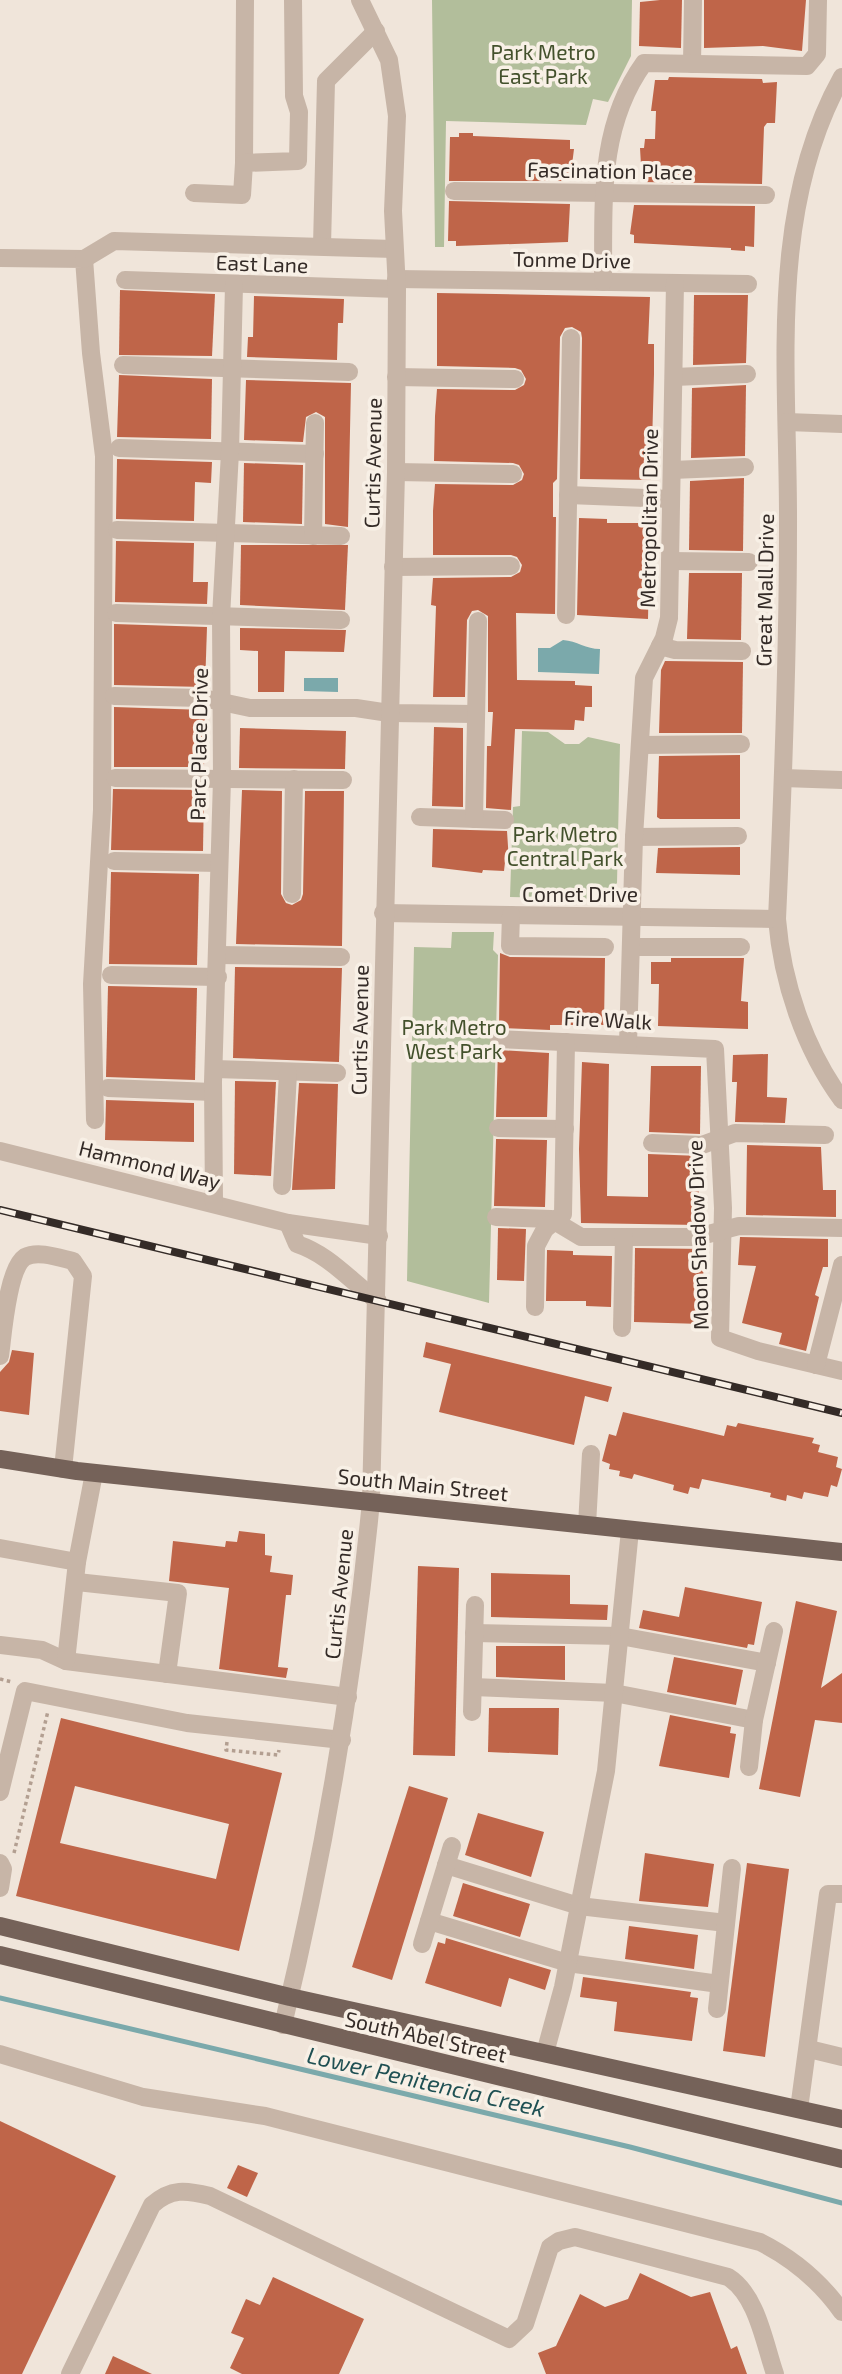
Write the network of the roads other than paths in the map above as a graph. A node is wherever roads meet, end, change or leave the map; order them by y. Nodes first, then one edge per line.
1 (245, 0) edge
2 (293, 0) edge
3 (360, 0) edge
4 (693, 0) edge
5 (818, 0) edge
6 (376, 30) junction
7 (692, 64) junction
8 (842, 77) edge
9 (244, 163) junction
10 (454, 191) dead end
11 (194, 192) dead end
12 (604, 193) junction
13 (766, 195) dead end
14 (322, 246) junction
15 (394, 249) junction
16 (0, 258) edge
17 (84, 259) junction
18 (125, 280) dead end
19 (603, 282) junction
20 (675, 283) junction
21 (397, 284) junction
22 (748, 284) dead end
23 (234, 285) junction
24 (571, 338) dead end
25 (122, 365) dead end
26 (232, 369) junction
27 (349, 372) dead end
28 (747, 374) dead end
29 (396, 377) junction
30 (674, 377) junction
31 (515, 379) dead end
32 (787, 422) junction
33 (315, 423) dead end
34 (842, 424) edge
35 (119, 448) dead end
36 (230, 452) junction
37 (314, 454) junction
38 (744, 467) dead end
39 (672, 470) junction
40 (396, 472) junction
41 (513, 474) dead end
42 (568, 495) junction
43 (671, 499) junction
44 (117, 530) dead end
45 (225, 532) junction
46 (313, 536) junction
47 (341, 537) dead end
48 (670, 561) junction
49 (749, 562) dead end
50 (511, 566) dead end
51 (393, 567) junction
52 (116, 613) dead end
53 (566, 615) dead end
54 (221, 617) junction
55 (341, 620) dead end
56 (478, 621) dead end
57 (660, 646) junction
58 (742, 651) dead end
59 (114, 696) dead end
60 (223, 702) junction
61 (389, 713) junction
62 (476, 714) junction
63 (741, 744) dead end
64 (641, 745) junction
65 (115, 778) dead end
66 (783, 778) junction
67 (222, 779) junction
68 (294, 779) junction
69 (344, 780) dead end
70 (842, 780) edge
71 (420, 817) dead end
72 (474, 819) junction
73 (505, 820) dead end
74 (634, 836) junction
75 (738, 836) dead end
76 (114, 860) dead end
77 (219, 863) junction
78 (292, 894) dead end
79 (383, 913) junction
80 (511, 915) junction
81 (632, 915) junction
82 (777, 919) junction
83 (605, 947) dead end
84 (631, 947) junction
85 (741, 947) dead end
86 (219, 955) junction
87 (341, 957) dead end
88 (111, 975) dead end
89 (218, 976) junction
90 (499, 1039) dead end
91 (566, 1042) junction
92 (628, 1044) junction
93 (715, 1049) joint
94 (288, 1073) junction
95 (337, 1073) dead end
96 (214, 1081) junction
97 (108, 1088) dead end
98 (842, 1100) edge
99 (95, 1120) dead end
100 (498, 1128) dead end
101 (565, 1129) junction
102 (824, 1135) dead end
103 (718, 1139) junction
104 (652, 1143) dead end
105 (0, 1151) edge
106 (282, 1186) dead end
107 (214, 1203) junction
108 (496, 1217) dead end
109 (557, 1222) junction
110 (288, 1223) junction
111 (842, 1228) edge
112 (722, 1231) junction
113 (379, 1236) junction
114 (624, 1237) junction
115 (842, 1265) edge
116 (378, 1301) junction
117 (535, 1307) dead end
118 (622, 1328) dead end
119 (0, 1356) edge
120 (816, 1365) junction
121 (842, 1371) edge
122 (591, 1454) dead end
123 (0, 1459) edge
124 (64, 1469) junction
125 (94, 1473) junction
126 (371, 1501) junction
127 (587, 1525) junction
128 (630, 1530) junction
129 (0, 1548) edge
130 (842, 1552) edge
131 (78, 1562) junction
132 (77, 1583) junction
133 (475, 1605) dead end
134 (774, 1631) dead end
135 (474, 1633) junction
136 (620, 1636) junction
137 (0, 1645) edge
138 (66, 1661) junction
139 (767, 1663) junction
140 (167, 1674) junction
141 (473, 1687) junction
142 (614, 1693) junction
143 (348, 1697) junction
144 (472, 1713) dead end
145 (754, 1720) junction
146 (342, 1740) junction
147 (750, 1767) dead end
148 (0, 1792) edge
149 (452, 1846) dead end
150 (5, 1862) edge
151 (446, 1865) junction
152 (732, 1868) dead end
153 (0, 1888) edge
154 (842, 1894) edge
155 (579, 1906) junction
156 (429, 1921) junction
157 (726, 1923) junction
158 (2, 1928) edge
159 (422, 1944) dead end
160 (0, 1955) edge
161 (568, 1963) junction
162 (719, 1984) junction
163 (290, 1997) junction
164 (717, 2009) dead end
165 (283, 2025) junction
166 (809, 2049) junction
167 (0, 2054) edge
168 (548, 2054) junction
169 (842, 2057) edge
170 (546, 2086) junction
171 (799, 2109) junction
172 (842, 2119) edge
173 (842, 2159) edge
174 (842, 2312) edge
175 (70, 2374) edge
176 (775, 2374) edge

1 - 9 street
2 - 9 street
3 - 6 street, Curtis Avenue
4 - 7 street
5 - 7 street
6 - 14 street
6 - 15 street, Curtis Avenue
7 - 12 street
8 - 32 street, Great Mall Drive
9 - 11 street
10 - 12 street, Fascination Place
12 - 13 street, Fascination Place
12 - 19 street
14 - 15 street
14 - 17 street
15 - 21 street, Curtis Avenue
16 - 17 street
17 - 99 street
18 - 23 street, East Lane
19 - 20 street, Tonme Drive
19 - 21 street, Tonme Drive
20 - 22 street, Tonme Drive
20 - 30 street, Metropolitan Drive
21 - 23 street, East Lane
21 - 29 street, Curtis Avenue
23 - 26 street, Parc Place Drive
24 - 42 street
25 - 26 street
26 - 27 street
26 - 36 street, Parc Place Drive
28 - 30 street
29 - 31 street
29 - 40 street, Curtis Avenue
30 - 39 street, Metropolitan Drive
32 - 34 street
32 - 66 street, Great Mall Drive
33 - 37 street
35 - 36 street
36 - 37 street
36 - 45 street, Parc Place Drive
37 - 46 street
38 - 39 street
39 - 43 street, Metropolitan Drive
40 - 41 street
40 - 51 street, Curtis Avenue
42 - 43 street
42 - 53 street
43 - 48 street, Metropolitan Drive
44 - 45 street
45 - 46 street
45 - 54 street, Parc Place Drive
46 - 47 street
48 - 49 street
48 - 57 street, Metropolitan Drive
50 - 51 street
51 - 61 street, Curtis Avenue
52 - 54 street
54 - 55 street
54 - 60 street, Parc Place Drive
56 - 62 street
57 - 58 street
57 - 64 street, Metropolitan Drive
59 - 60 street
60 - 61 street
60 - 67 street, Parc Place Drive
61 - 62 street
61 - 79 street, Curtis Avenue
62 - 72 street
63 - 64 street
64 - 74 street, Metropolitan Drive
65 - 67 street
66 - 70 street
66 - 82 street, Great Mall Drive
67 - 68 street
67 - 77 street, Parc Place Drive
68 - 69 street
68 - 78 street
71 - 72 street
72 - 73 street
74 - 75 street
74 - 81 street, Metropolitan Drive
76 - 77 street
77 - 86 street, Parc Place Drive
79 - 80 street, Comet Drive
79 - 113 street, Curtis Avenue
80 - 81 street, Comet Drive
80 - 83 street
81 - 82 street, Comet Drive
81 - 84 street, Metropolitan Drive
82 - 98 street, Great Mall Drive
84 - 85 street
84 - 92 street, Metropolitan Drive
86 - 87 street
86 - 89 street, Parc Place Drive
88 - 89 street
89 - 96 street, Parc Place Drive
90 - 91 street, Fire Walk
91 - 92 street, Fire Walk
91 - 101 street
92 - 93 street, Fire Walk
93 - 103 street, Moon Shadow Drive
94 - 95 street
94 - 96 street
94 - 106 street
96 - 97 street
96 - 107 street, Parc Place Drive
100 - 101 street
101 - 109 street
102 - 103 street
103 - 104 street
103 - 112 street, Moon Shadow Drive
105 - 107 street, Hammond Way
107 - 110 street, Hammond Way
108 - 109 street
109 - 114 street
109 - 117 street
110 - 113 street, Hammond Way
110 - 116 street
111 - 112 street
112 - 114 street
112 - 120 street, Moon Shadow Drive
113 - 116 street, Curtis Avenue
114 - 118 street
115 - 120 street
116 - 126 street, Curtis Avenue
119 - 124 street
120 - 121 street, Moon Shadow Drive
122 - 127 street
123 - 124 main road, South Main Street
124 - 125 main road, South Main Street
125 - 126 main road, South Main Street
125 - 131 street
126 - 127 main road, South Main Street
126 - 143 street, Curtis Avenue
127 - 128 main road, South Main Street
128 - 130 main road, South Main Street
128 - 136 street
129 - 131 street
131 - 132 street
132 - 138 street
132 - 140 street
133 - 135 street
134 - 139 street
135 - 136 street
135 - 141 street
136 - 139 street
136 - 142 street
137 - 138 street
138 - 140 street
139 - 145 street
140 - 143 street
141 - 142 street
141 - 144 street
142 - 145 street
142 - 155 street
143 - 146 street, Curtis Avenue
145 - 147 street
146 - 148 street
146 - 163 street, Curtis Avenue
149 - 151 street
150 - 153 street
151 - 155 street
151 - 156 street
152 - 157 street
154 - 166 street
155 - 157 street
155 - 161 street
156 - 159 street
156 - 161 street
157 - 162 street
158 - 163 main road, South Abel Street
160 - 165 main road, South Abel Street
161 - 162 street
161 - 168 street
162 - 164 street
163 - 165 street, Curtis Avenue
163 - 168 main road, South Abel Street
165 - 170 main road, South Abel Street
166 - 169 street
166 - 171 street
167 - 174 street
168 - 170 main road
168 - 171 main road, South Abel Street
170 - 173 main road, South Abel Street
171 - 172 main road, South Abel Street
175 - 176 street

